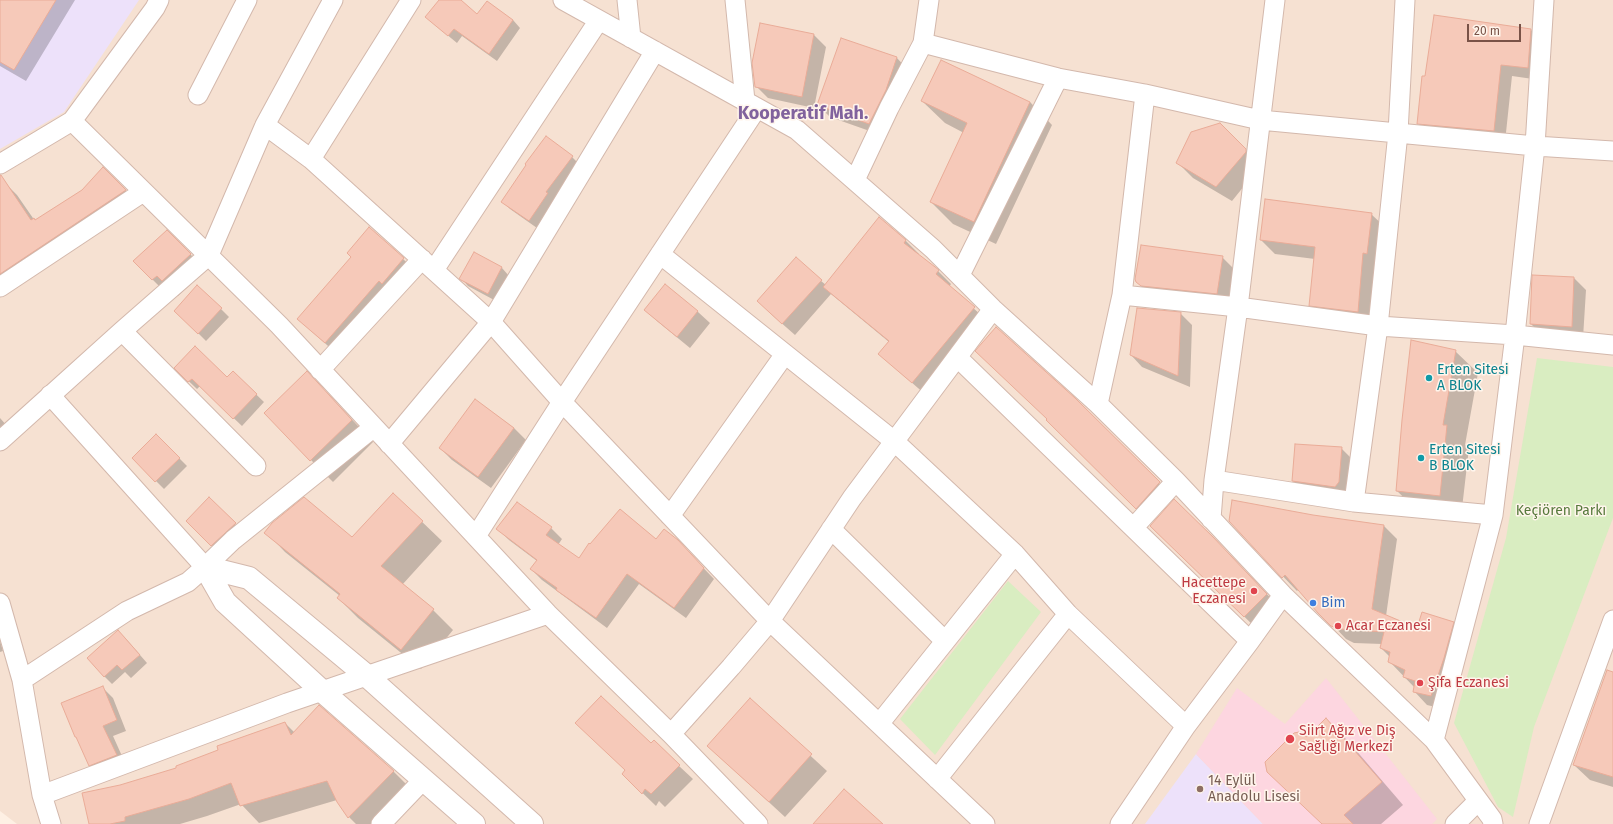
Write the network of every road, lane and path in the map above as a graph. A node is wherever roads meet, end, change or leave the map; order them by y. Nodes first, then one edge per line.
1 (159, 0) edge
2 (247, 0) edge
3 (333, 0) edge
4 (411, 0) edge
5 (563, 0) edge
6 (627, 0) edge
7 (735, 0) edge
8 (929, 0) edge
9 (1275, 0) edge
10 (1405, 0) edge
11 (1544, 0) edge
12 (599, 20) junction
13 (631, 38) junction
14 (923, 43) junction
15 (655, 51) junction
16 (1058, 78) junction
17 (198, 94) dead end
18 (1146, 94) junction
19 (751, 104) junction
20 (1260, 120) junction
21 (72, 121) junction
22 (264, 125) junction
23 (1398, 133) junction
24 (1535, 146) junction
25 (1613, 151) edge
26 (311, 159) junction
27 (0, 164) edge
28 (855, 180) junction
29 (143, 192) junction
30 (660, 254) junction
31 (209, 255) junction
32 (428, 264) junction
33 (960, 275) junction
34 (0, 287) edge
35 (1122, 295) junction
36 (1238, 307) junction
37 (994, 309) junction
38 (491, 322) junction
39 (1378, 326) junction
40 (122, 330) junction
41 (1515, 335) junction
42 (1613, 345) edge
43 (785, 354) junction
44 (957, 357) junction
45 (320, 370) junction
46 (50, 396) junction
47 (562, 402) junction
48 (1098, 404) junction
49 (374, 428) junction
50 (0, 441) edge
51 (894, 441) junction
52 (389, 444) junction
53 (256, 466) dead end
54 (1214, 480) junction
55 (1176, 481) junction
56 (1354, 502) junction
57 (1493, 515) junction
58 (670, 516) junction
59 (1211, 519) junction
60 (1134, 527) junction
61 (830, 529) junction
62 (476, 536) junction
63 (1015, 554) junction
64 (205, 567) junction
65 (1283, 595) junction
66 (0, 603) edge
67 (548, 614) junction
68 (1068, 614) junction
69 (1613, 620) edge
70 (770, 621) junction
71 (1250, 640) junction
72 (945, 641) junction
73 (8, 657) edge
74 (367, 676) junction
75 (22, 680) junction
76 (322, 691) junction
77 (879, 724) junction
78 (1186, 726) junction
79 (671, 734) junction
80 (1434, 740) junction
81 (937, 778) junction
82 (423, 780) junction
83 (42, 795) junction
84 (1478, 800) junction
85 (51, 824) edge
86 (381, 824) edge
87 (474, 824) edge
88 (532, 824) edge
89 (758, 824) edge
90 (986, 824) edge
91 (1120, 824) edge
92 (1455, 824) edge
93 (1493, 824) edge
94 (1539, 824) edge

1 - 21 street
2 - 17 street
3 - 22 street
4 - 26 street
5 - 12 street
6 - 13 street
7 - 19 street
8 - 14 street
9 - 20 street
10 - 23 street
11 - 24 street
12 - 13 street
12 - 32 street
13 - 15 street
14 - 16 street
14 - 28 street
15 - 19 street
15 - 38 street
16 - 18 street
16 - 33 street
18 - 20 street
18 - 35 street
19 - 28 street
19 - 30 street
20 - 23 street
20 - 36 street
21 - 27 street
21 - 29 street
22 - 26 street
22 - 31 street
23 - 24 street
23 - 39 street
24 - 25 street
24 - 41 street
26 - 32 street
28 - 33 street
29 - 31 street
29 - 34 street
30 - 43 street
30 - 47 street
31 - 40 street
31 - 45 street
32 - 38 street
32 - 45 street
33 - 37 street
35 - 36 street
35 - 48 street
36 - 39 street
36 - 54 street
37 - 44 street
37 - 48 street
38 - 47 street
38 - 52 street
39 - 41 street
39 - 56 street
40 - 46 street
40 - 53 street
41 - 42 street
41 - 57 street
43 - 51 street
43 - 58 street
44 - 51 street
44 - 60 street
45 - 49 street
46 - 50 street
46 - 64 street
47 - 58 street
47 - 62 street
48 - 55 street
49 - 52 street
49 - 64 street
51 - 61 street
51 - 63 street
52 - 62 street
54 - 56 street
54 - 59 street
55 - 59 street
55 - 60 street
56 - 57 street
57 - 80 street
58 - 70 street
59 - 65 street
60 - 71 street
61 - 70 street
61 - 72 street
62 - 67 street
63 - 68 street
63 - 72 street
64 - 74 street
64 - 75 street
64 - 76 street
65 - 71 street
65 - 80 street
66 - 73 street
67 - 74 street
67 - 79 street
68 - 78 street
68 - 81 street
69 - 94 street
70 - 77 street
70 - 79 street
71 - 78 street
72 - 77 street
73 - 75 street
74 - 76 street
74 - 88 street
75 - 83 street
76 - 82 street
76 - 83 street
77 - 81 street
78 - 91 street
79 - 89 street
80 - 84 street
81 - 90 street
82 - 86 street
82 - 87 street
83 - 85 street
84 - 92 street
84 - 93 street

